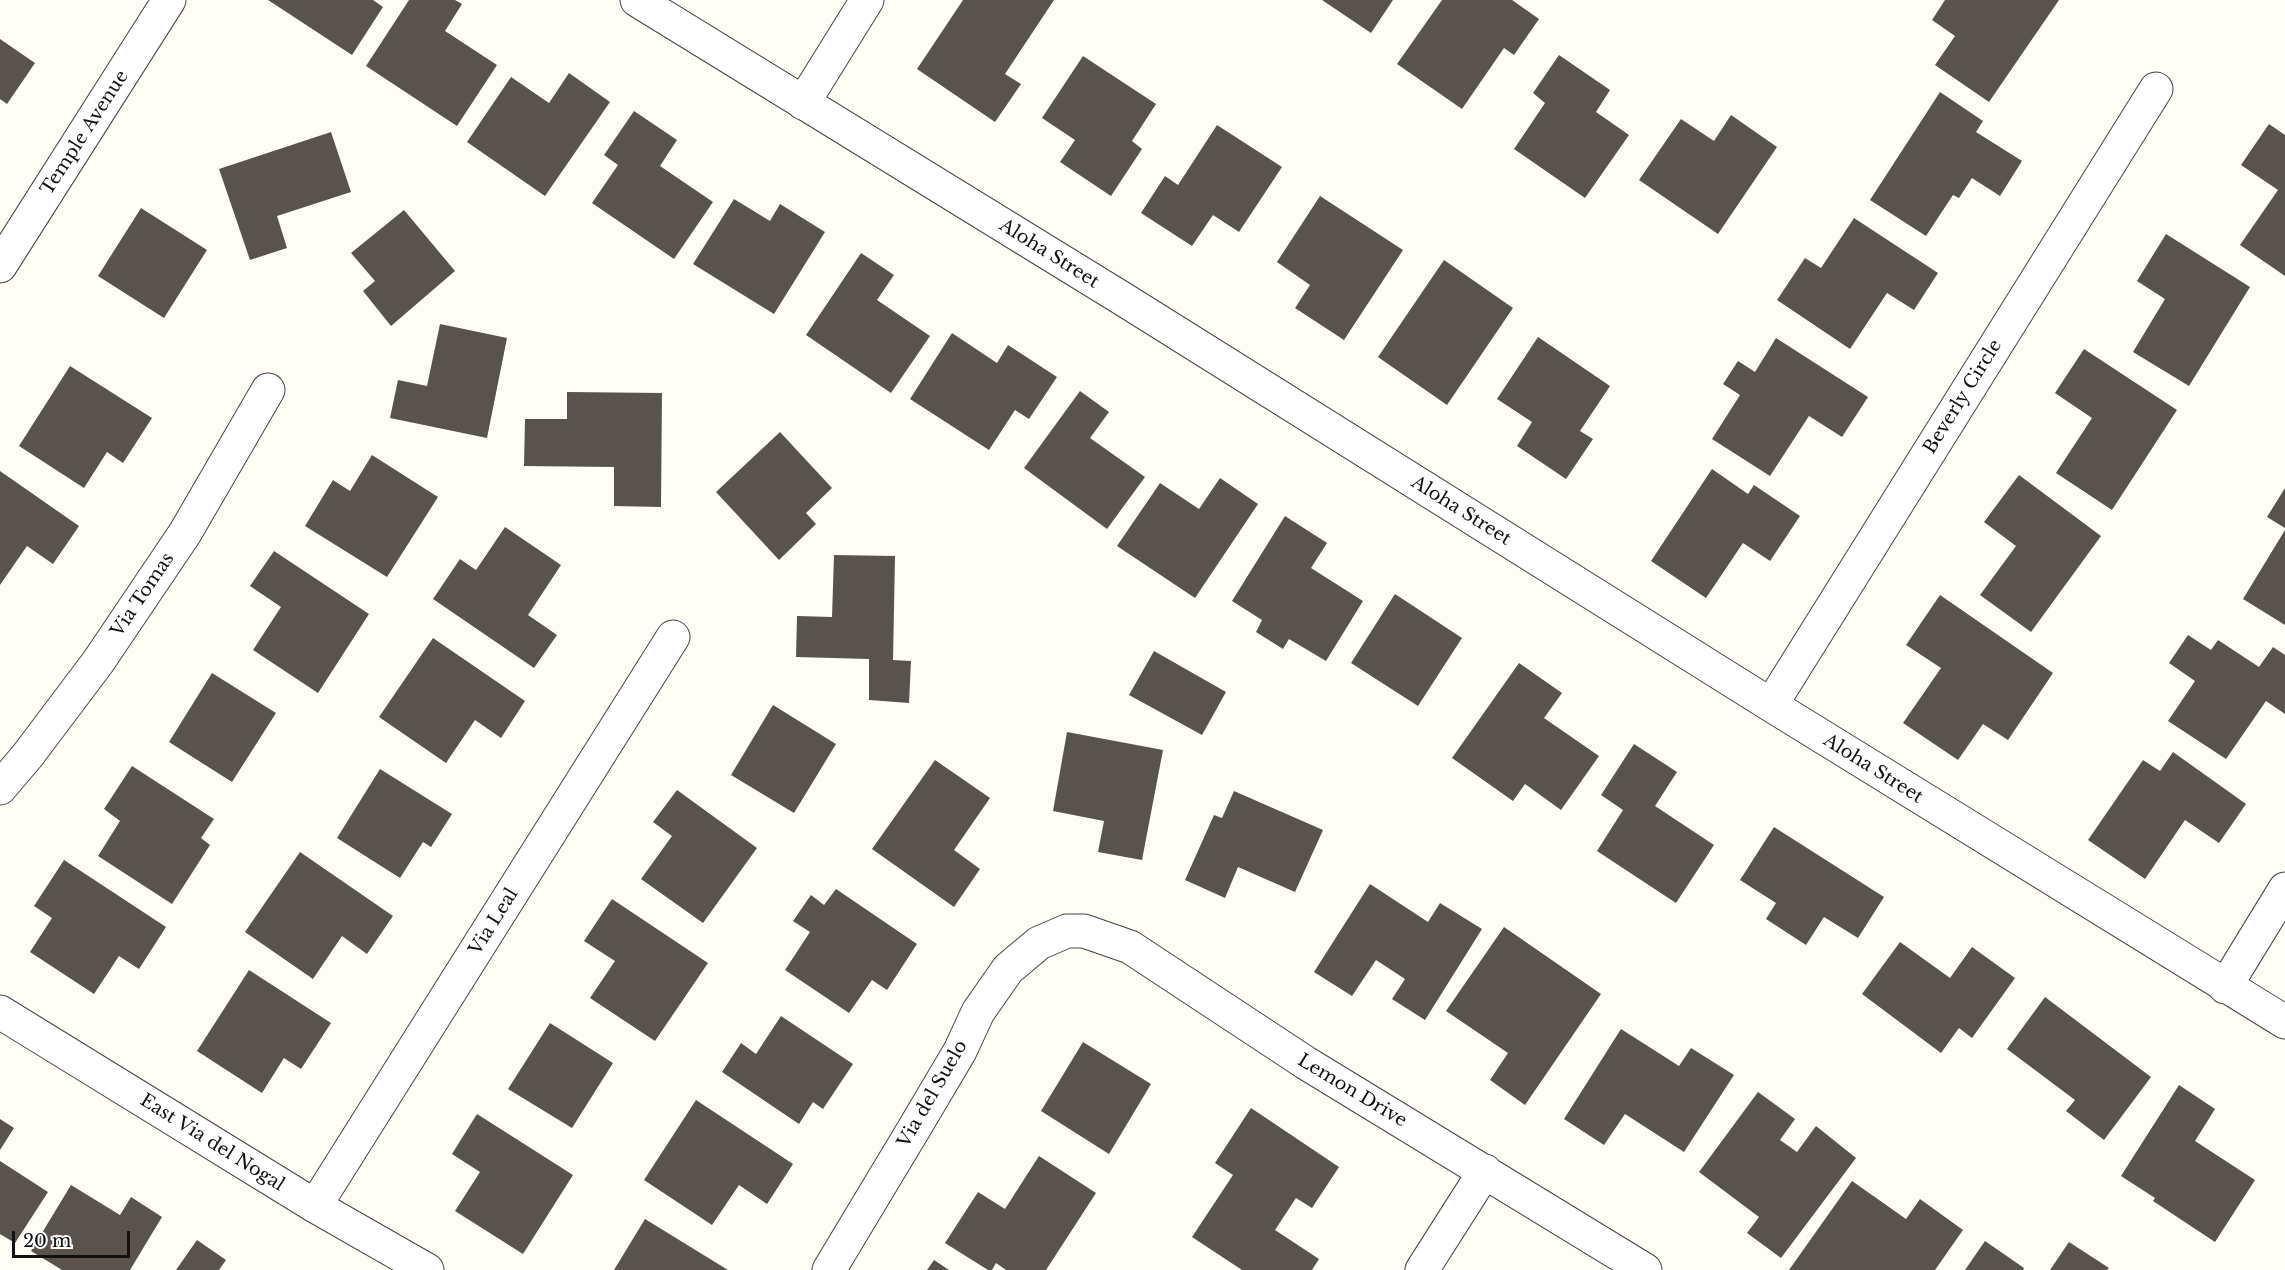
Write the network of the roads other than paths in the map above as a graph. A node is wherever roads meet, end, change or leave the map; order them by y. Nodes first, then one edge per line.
1 (169, 0) edge
2 (637, 0) edge
3 (867, 0) edge
4 (2156, 89) dead end
5 (803, 102) junction
6 (0, 266) edge
7 (268, 390) dead end
8 (674, 637) dead end
9 (1771, 705) junction
10 (0, 788) edge
11 (2285, 889) edge
12 (1055, 935) joint
13 (2225, 987) junction
14 (0, 1012) edge
15 (2285, 1022) edge
16 (1485, 1171) junction
17 (315, 1206) junction
18 (427, 1270) edge
19 (829, 1270) edge
20 (1422, 1270) edge
21 (1645, 1270) edge

1 - 6 street, Temple Avenue
2 - 5 street, Aloha Street
3 - 5 street
4 - 9 street, Beverly Circle
5 - 9 street, Aloha Street
7 - 10 street, Via Tomas
8 - 17 street, Via Leal
9 - 13 street, Aloha Street
11 - 13 street
12 - 16 street, Lemon Drive
12 - 19 street, Via del Suelo
13 - 15 street, Aloha Street
14 - 17 street, East Via del Nogal
16 - 20 street
16 - 21 street, Lemon Drive
17 - 18 street, East Via del Nogal

